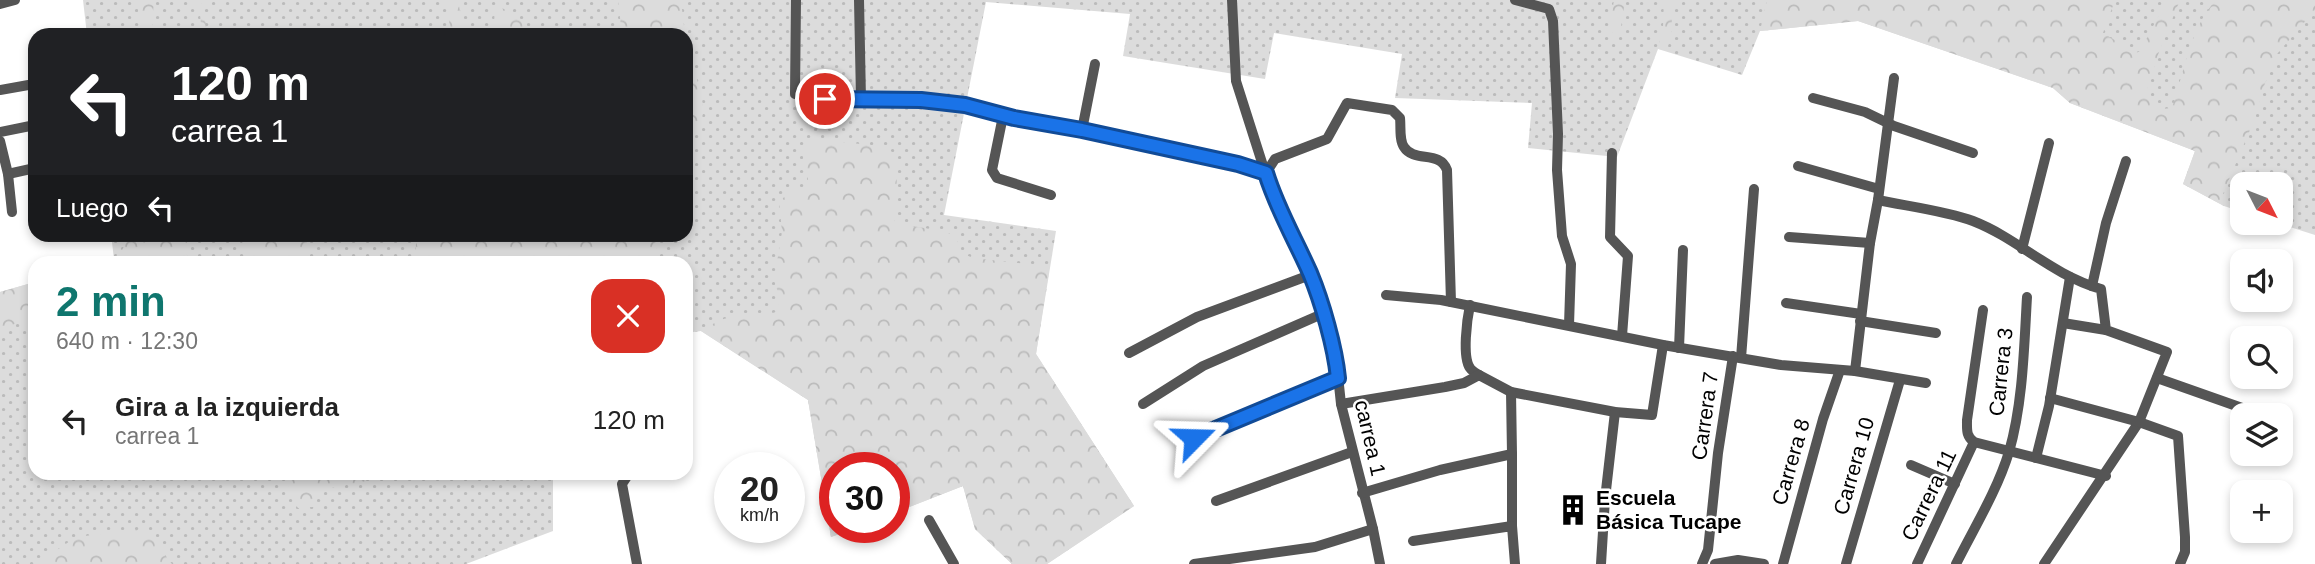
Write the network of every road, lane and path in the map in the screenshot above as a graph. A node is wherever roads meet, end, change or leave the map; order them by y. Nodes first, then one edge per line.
1 (15, 0) edge
2 (790, 0) edge
3 (796, 0) edge
4 (859, 0) edge
5 (1232, 0) edge
6 (1515, 0) edge
7 (0, 4) edge
8 (795, 26) junction
9 (1095, 64) dead end
10 (1894, 78) dead end
11 (28, 85) edge
12 (0, 90) edge
13 (1813, 97) dead end
14 (861, 99) junction
15 (1003, 116) junction
16 (1886, 122) junction
17 (28, 126) edge
18 (1082, 130) junction
19 (0, 132) edge
20 (0, 141) edge
21 (2049, 143) dead end
22 (1612, 153) dead end
23 (1973, 153) dead end
24 (2126, 161) dead end
25 (1798, 166) dead end
26 (28, 170) edge
27 (1266, 173) junction
28 (8, 174) junction
29 (1754, 189) dead end
30 (1051, 195) dead end
31 (1879, 195) junction
32 (12, 212) dead end
33 (1789, 237) dead end
34 (1870, 243) junction
35 (2022, 249) junction
36 (1683, 250) dead end
37 (1310, 275) junction
38 (2070, 277) junction
39 (2092, 286) junction
40 (1386, 295) dead end
41 (2027, 297) dead end
42 (1451, 302) junction
43 (1786, 303) dead end
44 (1470, 305) junction
45 (1983, 310) dead end
46 (1322, 314) junction
47 (1860, 317) junction
48 (2063, 323) junction
49 (1569, 325) junction
50 (2106, 330) junction
51 (1936, 332) dead end
52 (1622, 336) junction
53 (1663, 345) junction
54 (1679, 348) junction
55 (1129, 353) dead end
56 (1737, 357) junction
57 (1840, 370) junction
58 (1855, 371) junction
59 (1479, 375) junction
60 (1338, 378) junction
61 (2157, 378) junction
62 (1900, 380) junction
63 (1926, 383) dead end
64 (1511, 392) junction
65 (2050, 398) junction
66 (1143, 404) dead end
67 (1341, 404) junction
68 (2230, 404) edge
69 (1615, 412) junction
70 (2139, 422) junction
71 (1194, 438) dead end
72 (1974, 442) junction
73 (2009, 451) junction
74 (1352, 452) junction
75 (1512, 454) junction
76 (2036, 458) junction
77 (1910, 465) dead end
78 (2106, 475) junction
79 (625, 480) edge
80 (1955, 484) junction
81 (1362, 493) junction
82 (1216, 501) dead end
83 (929, 520) dead end
84 (1513, 526) junction
85 (1373, 528) junction
86 (1413, 541) dead end
87 (637, 564) edge
88 (954, 564) edge
89 (1194, 564) edge
90 (1380, 564) edge
91 (1515, 564) edge
92 (1601, 564) edge
93 (1702, 564) edge
94 (1715, 564) edge
95 (1763, 564) edge
96 (1783, 564) edge
97 (1846, 564) edge
98 (1917, 564) edge
99 (1956, 564) edge
100 (2044, 564) edge
101 (2180, 564) edge

1 - 7 street
2 - 8 street
3 - 8 street
4 - 14 street
5 - 27 street, carrea 1
6 - 49 street
8 - 14 street
9 - 18 street
10 - 16 street
11 - 12 street
13 - 16 street
14 - 15 street
15 - 18 street
15 - 30 street
16 - 23 street
16 - 31 street
17 - 19 street
18 - 27 street
20 - 28 street
21 - 35 street
22 - 52 street
24 - 39 street
25 - 31 street
26 - 28 street
27 - 37 street, carrea 1
27 - 42 street
28 - 32 street
29 - 56 street, Carrera 7
31 - 34 street
31 - 35 street
33 - 34 street
34 - 47 street
35 - 38 street
36 - 54 street
37 - 46 street, carrea 1
37 - 55 street
38 - 39 street
38 - 48 street
39 - 50 street
40 - 42 street
41 - 73 street, Carrera 3
42 - 44 street
43 - 47 street
44 - 49 street
44 - 59 street
45 - 72 street
46 - 60 street, carrea 1
46 - 66 street
47 - 51 street
47 - 58 street
48 - 50 street
48 - 65 street
49 - 52 street
50 - 61 street
52 - 53 street
53 - 54 street
53 - 69 street
54 - 56 street
56 - 57 street
56 - 93 street, Carrera 7
57 - 58 street
57 - 96 street, Carrera 8
58 - 62 street
59 - 64 street
59 - 67 street
60 - 67 street, carrea 1
60 - 71 street
61 - 68 street
61 - 70 street
62 - 63 street
62 - 97 street, Carrera 10
64 - 69 street
64 - 75 street
65 - 70 street
65 - 76 street
67 - 74 street, carrea 1
69 - 92 street
70 - 78 street
70 - 101 street
72 - 73 street
72 - 80 street, Carrera 11
73 - 76 street
73 - 99 street, Carrera 3
74 - 81 street, carrea 1
74 - 82 street
75 - 81 street
75 - 84 street
76 - 78 street
77 - 80 street
78 - 100 street
79 - 87 street
80 - 98 street, Carrera 11
81 - 85 street, carrea 1
83 - 88 street
84 - 86 street
84 - 91 street
85 - 89 street
85 - 90 street, carrea 1
94 - 95 street

